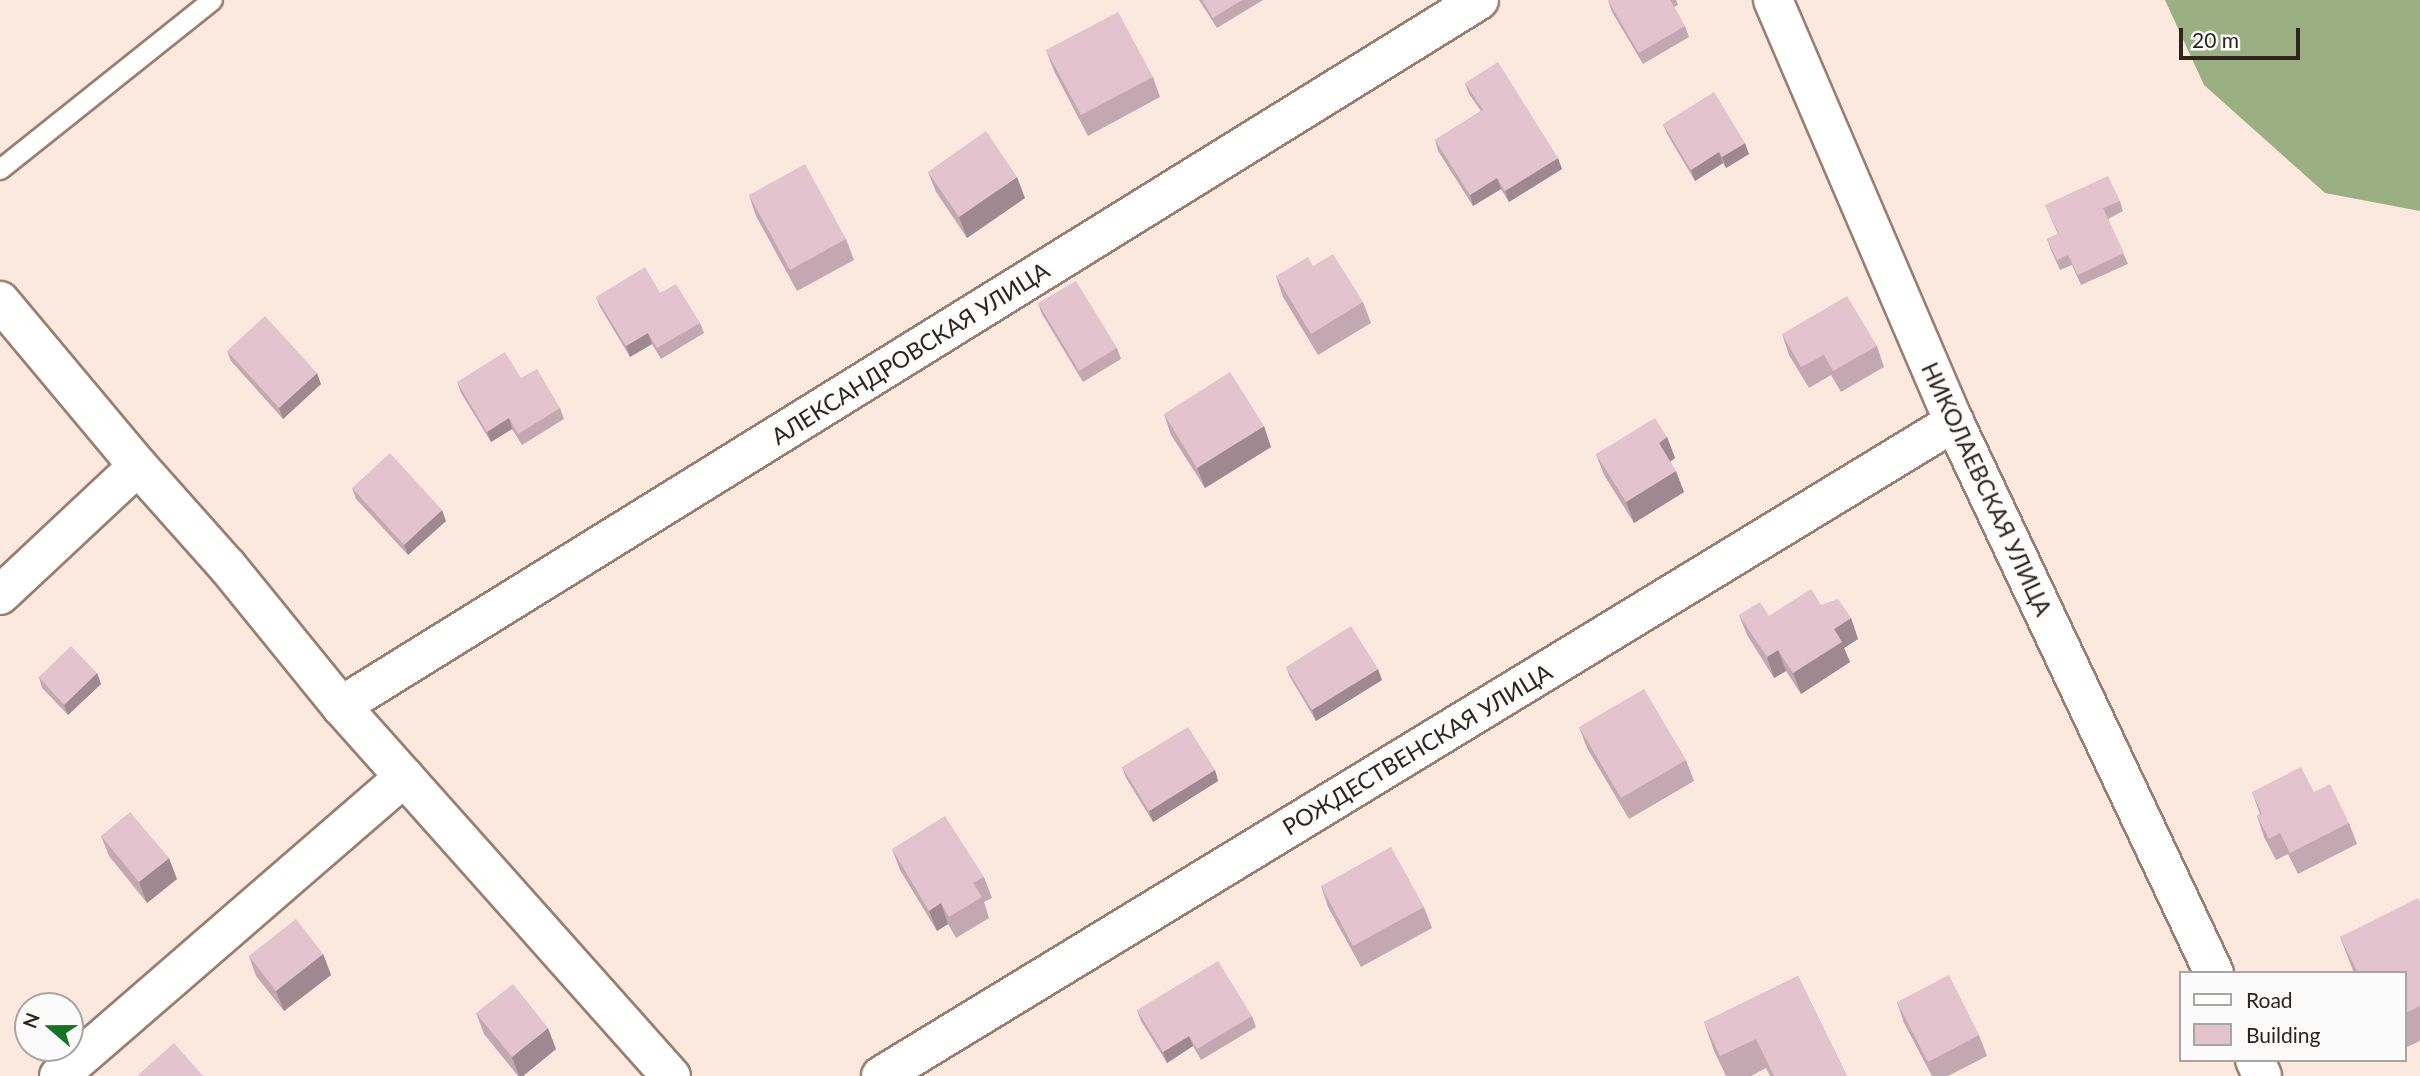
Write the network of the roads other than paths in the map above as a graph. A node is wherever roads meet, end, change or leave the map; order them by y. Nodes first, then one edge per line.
1 (212, 0) edge
2 (1479, 0) edge
3 (1773, 0) edge
4 (0, 169) edge
5 (0, 301) edge
6 (1954, 422) junction
7 (138, 466) junction
8 (0, 595) edge
9 (341, 706) junction
10 (404, 777) junction
11 (2213, 971) edge
12 (60, 1076) edge
13 (671, 1076) edge
14 (881, 1076) edge

1 - 4 lane
2 - 9 street, АЛЕКСАНДРОВСКАЯ УЛИЦА
3 - 6 street, НИКОЛАЕВСКАЯ УЛИЦА
5 - 7 street
6 - 11 street, НИКОЛАЕВСКАЯ УЛИЦА
6 - 14 street, РОЖДЕСТВЕНСКАЯ УЛИЦА
7 - 8 street
7 - 9 street
9 - 10 street
10 - 12 street
10 - 13 street

